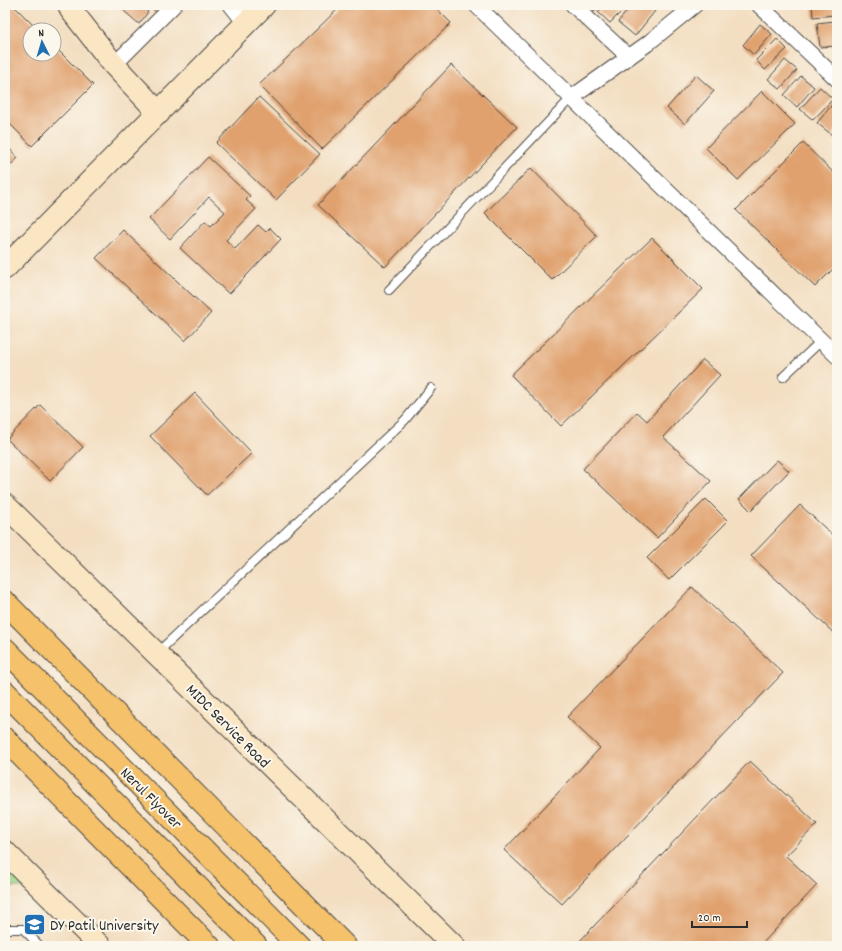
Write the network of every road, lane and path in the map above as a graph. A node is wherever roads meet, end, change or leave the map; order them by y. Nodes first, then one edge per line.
1 (69, 5) edge
2 (174, 5) edge
3 (231, 5) edge
4 (264, 5) edge
5 (476, 5) edge
6 (573, 5) edge
7 (695, 5) edge
8 (759, 5) edge
9 (246, 24) junction
10 (629, 57) junction
11 (114, 65) junction
12 (837, 79) edge
13 (571, 98) junction
14 (159, 113) junction
15 (5, 268) edge
16 (390, 290) dead end
17 (821, 341) junction
18 (837, 356) edge
19 (783, 377) dead end
20 (432, 388) dead end
21 (5, 505) edge
22 (5, 602) edge
23 (5, 649) edge
24 (156, 653) junction
25 (5, 692) edge
26 (5, 739) edge
27 (5, 852) edge
28 (5, 929) edge
29 (40, 946) edge
30 (100, 946) edge
31 (209, 946) edge
32 (256, 946) edge
33 (299, 946) edge
34 (345, 946) edge
35 (454, 946) edge

1 - 11 street
2 - 11 street
3 - 9 street
4 - 9 street
5 - 13 street
6 - 10 street
7 - 10 street
8 - 12 street
9 - 14 street
10 - 13 street
11 - 14 street
13 - 16 lane
13 - 17 street
14 - 15 street
17 - 18 street
17 - 19 lane
20 - 24 lane
21 - 24 street, MIDC Service Road
22 - 34 highway
23 - 33 highway, Nerul Flyover
24 - 35 street, MIDC Service Road
25 - 32 highway, Nerul Flyover
26 - 31 highway
27 - 30 street
28 - 29 lane

